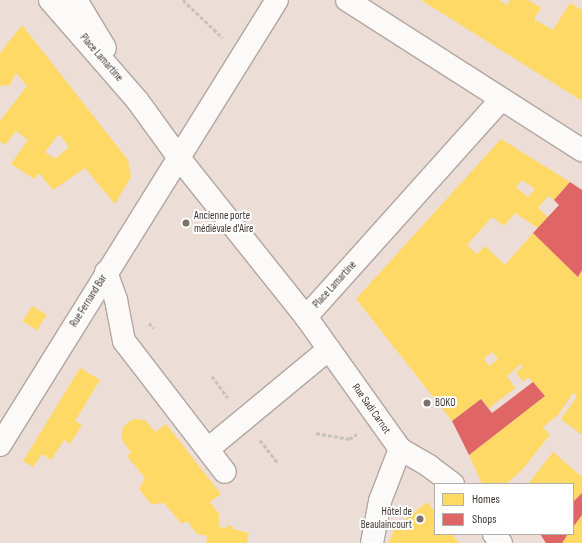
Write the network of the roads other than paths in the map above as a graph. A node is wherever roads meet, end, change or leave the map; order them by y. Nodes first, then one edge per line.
1 (50, 0) edge
2 (76, 0) edge
3 (277, 0) edge
4 (347, 0) edge
5 (137, 100) junction
6 (501, 100) junction
7 (582, 150) edge
8 (179, 158) junction
9 (106, 272) junction
10 (306, 317) junction
11 (330, 349) junction
12 (0, 446) edge
13 (208, 449) junction
14 (400, 449) junction
15 (225, 472) dead end
16 (452, 483) edge
17 (495, 535) edge
18 (372, 543) edge
19 (501, 543) edge

1 - 5 street, Place Lamartine
2 - 5 street, Place Lamartine
3 - 8 street
4 - 6 street
5 - 8 street, Place Lamartine
6 - 7 street
6 - 10 street, Place Lamartine
8 - 9 street, Rue Fernand Bar
8 - 10 street, Place Lamartine
9 - 12 street, Rue Fernand Bar
9 - 13 street
10 - 11 street, Rue Sadi Carnot
11 - 13 street
11 - 14 street, Rue Sadi Carnot
13 - 15 street
14 - 16 street, Rue Sadi Carnot
14 - 18 street
17 - 19 street

